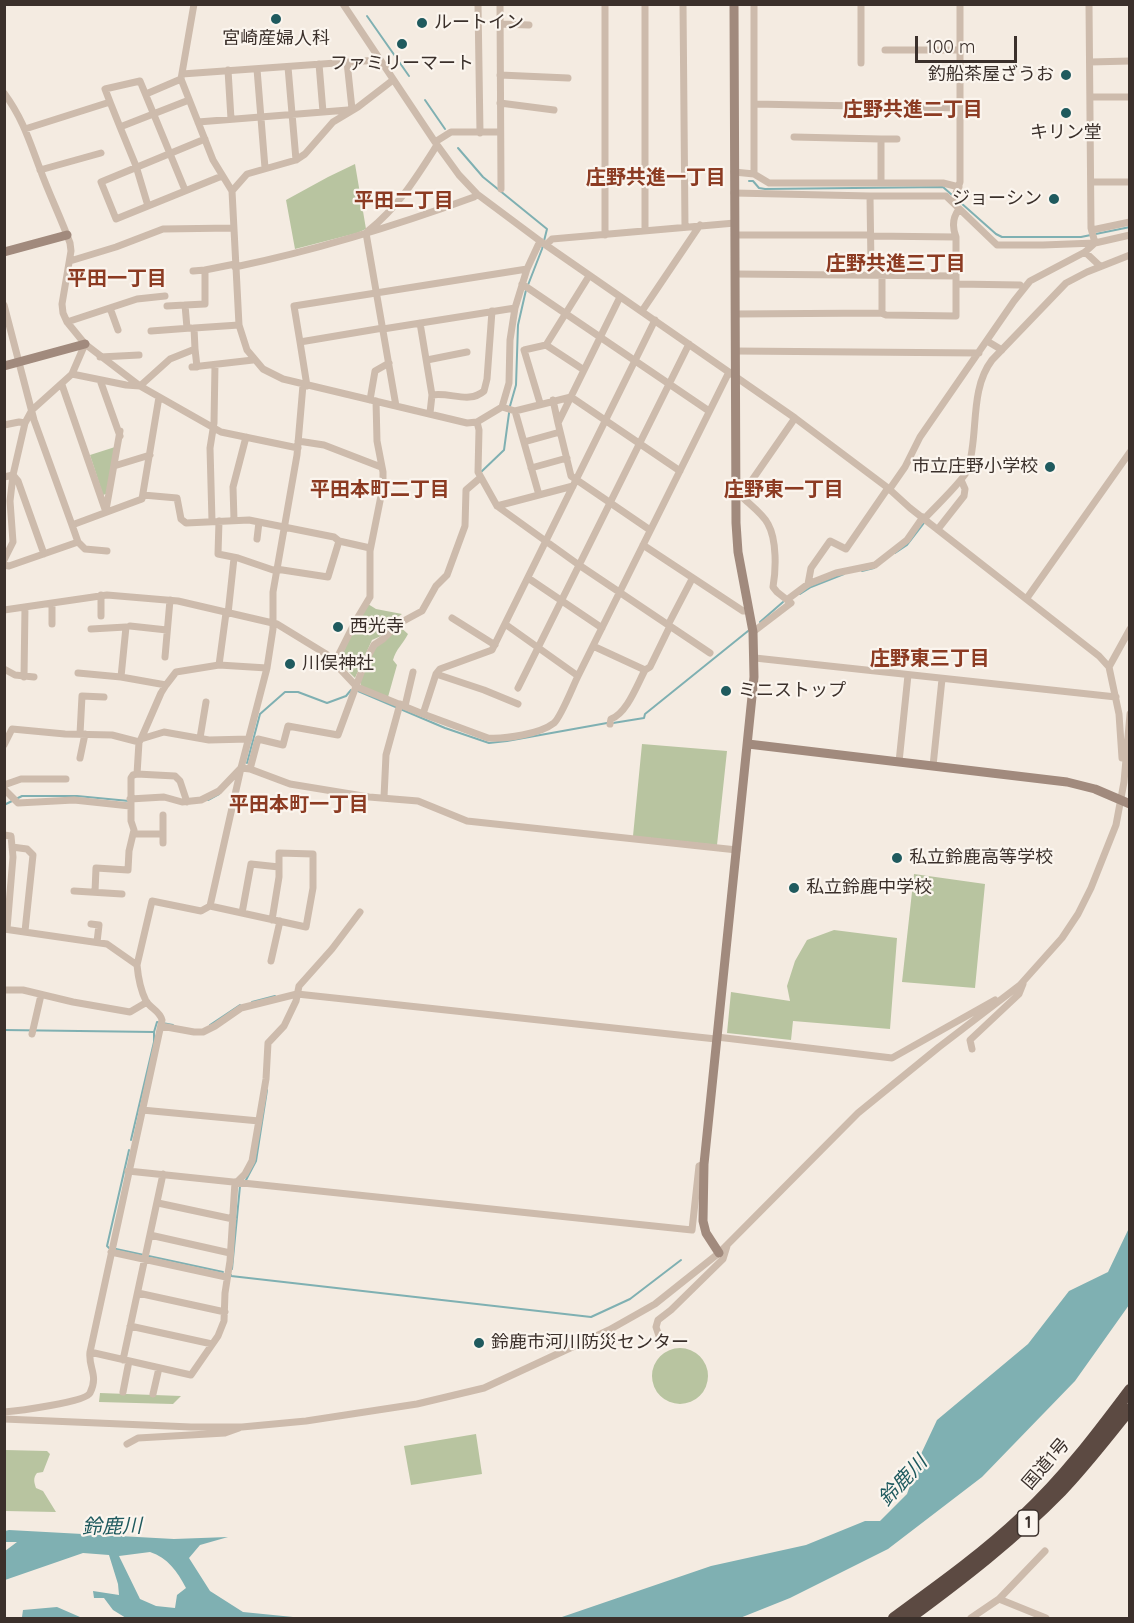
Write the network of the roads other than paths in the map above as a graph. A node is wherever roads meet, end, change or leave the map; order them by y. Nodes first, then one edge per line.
1 (194, 4) edge
2 (343, 4) edge
3 (478, 4) edge
4 (500, 4) edge
5 (605, 4) edge
6 (645, 4) edge
7 (683, 4) edge
8 (734, 4) edge
9 (754, 4) edge
10 (861, 4) edge
11 (960, 4) edge
12 (1089, 4) edge
13 (500, 24) junction
14 (529, 25) dead end
15 (885, 50) dead end
16 (960, 50) junction
17 (378, 60) junction
18 (1130, 61) edge
19 (347, 62) junction
20 (1090, 62) junction
21 (861, 63) dead end
22 (319, 64) junction
23 (288, 67) junction
24 (257, 69) junction
25 (228, 70) junction
26 (500, 75) junction
27 (181, 76) junction
28 (568, 78) dead end
29 (393, 80) junction
30 (4, 93) edge
31 (146, 94) junction
32 (1090, 97) junction
33 (1130, 97) edge
34 (189, 100) junction
35 (110, 102) junction
36 (500, 103) junction
37 (754, 104) junction
38 (960, 108) junction
39 (351, 110) junction
40 (554, 110) dead end
41 (322, 112) junction
42 (154, 114) junction
43 (292, 114) junction
44 (261, 117) junction
45 (231, 119) junction
46 (198, 122) junction
47 (120, 127) junction
48 (25, 129) junction
49 (500, 132) junction
50 (480, 133) junction
51 (794, 137) dead end
52 (205, 139) junction
53 (881, 139) junction
54 (897, 139) dead end
55 (436, 143) junction
56 (100, 153) dead end
57 (170, 153) junction
58 (296, 160) junction
59 (136, 166) junction
60 (265, 168) junction
61 (40, 170) junction
62 (734, 172) junction
63 (754, 174) junction
64 (222, 176) junction
65 (1091, 182) junction
66 (1130, 182) edge
67 (880, 183) junction
68 (959, 187) junction
69 (501, 189) dead end
70 (854, 189) junction
71 (185, 190) junction
72 (232, 191) junction
73 (734, 193) junction
74 (477, 194) junction
75 (870, 196) junction
76 (953, 202) junction
77 (148, 206) junction
78 (959, 208) junction
79 (1130, 222) edge
80 (735, 223) junction
81 (700, 225) junction
82 (685, 227) junction
83 (233, 228) junction
84 (645, 230) junction
85 (1092, 230) junction
86 (366, 232) junction
87 (67, 235) junction
88 (605, 235) junction
89 (735, 235) junction
90 (1130, 235) edge
91 (870, 236) junction
92 (956, 237) junction
93 (1095, 242) junction
94 (543, 243) junction
95 (4, 252) edge
96 (1086, 252) junction
97 (1130, 255) edge
98 (70, 261) junction
99 (235, 265) junction
100 (1100, 266) junction
101 (527, 269) junction
102 (205, 270) junction
103 (193, 271) dead end
104 (735, 274) junction
105 (880, 275) junction
106 (589, 276) junction
107 (956, 280) junction
108 (522, 284) junction
109 (1020, 285) dead end
110 (377, 293) junction
111 (165, 296) dead end
112 (620, 297) junction
113 (4, 305) edge
114 (185, 305) junction
115 (167, 306) dead end
116 (110, 308) junction
117 (515, 308) junction
118 (492, 311) junction
119 (642, 311) junction
120 (566, 313) junction
121 (881, 313) junction
122 (735, 314) junction
123 (655, 320) junction
124 (67, 322) junction
125 (420, 323) junction
126 (239, 325) junction
127 (190, 328) junction
128 (383, 328) junction
129 (118, 330) dead end
130 (151, 331) dead end
131 (600, 336) junction
132 (987, 340) junction
133 (300, 342) junction
134 (85, 344) junction
135 (690, 344) junction
136 (546, 345) junction
137 (195, 350) junction
138 (1002, 350) junction
139 (735, 351) junction
140 (468, 352) dead end
141 (979, 352) junction
142 (139, 355) dead end
143 (100, 357) junction
144 (253, 360) junction
145 (427, 360) junction
146 (635, 360) junction
147 (19, 363) junction
148 (389, 363) junction
149 (215, 365) junction
150 (4, 366) edge
151 (584, 370) junction
152 (72, 374) junction
153 (733, 374) junction
154 (100, 380) junction
155 (669, 383) junction
156 (62, 385) junction
157 (140, 386) junction
158 (305, 386) junction
159 (432, 395) junction
160 (159, 397) junction
161 (571, 397) junction
162 (373, 400) junction
163 (552, 400) junction
164 (540, 404) junction
165 (396, 406) junction
166 (508, 409) junction
167 (32, 410) junction
168 (709, 411) junction
169 (430, 413) junction
170 (795, 418) junction
171 (605, 420) junction
172 (477, 422) junction
173 (25, 423) junction
174 (558, 423) junction
175 (4, 425) edge
176 (212, 426) junction
177 (560, 432) junction
178 (246, 437) junction
179 (524, 442) junction
180 (298, 444) junction
181 (640, 444) junction
182 (1130, 452) edge
183 (150, 455) junction
184 (567, 458) junction
185 (114, 466) junction
186 (381, 467) junction
187 (531, 468) junction
188 (680, 471) junction
189 (13, 475) junction
190 (479, 475) junction
191 (4, 477) edge
192 (963, 482) junction
193 (574, 483) junction
194 (889, 489) junction
195 (143, 495) junction
196 (538, 495) junction
197 (738, 496) junction
198 (610, 503) junction
199 (497, 506) junction
200 (106, 512) junction
201 (8, 515) edge
202 (925, 519) junction
203 (234, 520) junction
204 (216, 521) junction
205 (259, 522) junction
206 (72, 525) junction
207 (285, 526) junction
208 (938, 529) junction
209 (650, 530) junction
210 (257, 539) dead end
211 (339, 541) junction
212 (78, 542) junction
213 (546, 542) junction
214 (643, 545) junction
215 (370, 548) junction
216 (107, 551) dead end
217 (44, 554) junction
218 (234, 558) junction
219 (4, 560) edge
220 (4, 565) edge
221 (579, 565) junction
222 (276, 570) junction
223 (432, 578) dead end
224 (528, 578) junction
225 (692, 579) junction
226 (439, 583) junction
227 (808, 584) junction
228 (619, 591) junction
229 (101, 595) junction
230 (1027, 598) junction
231 (170, 600) junction
232 (562, 601) junction
233 (790, 601) junction
234 (52, 603) junction
235 (25, 607) junction
236 (4, 610) edge
237 (748, 611) junction
238 (227, 613) junction
239 (101, 616) dead end
240 (452, 618) dead end
241 (272, 623) junction
242 (52, 624) dead end
243 (505, 624) junction
244 (130, 626) dead end
245 (669, 626) junction
246 (751, 627) junction
247 (602, 628) junction
248 (91, 629) dead end
249 (1130, 629) edge
250 (167, 630) junction
251 (495, 645) junction
252 (593, 646) junction
253 (538, 647) junction
254 (710, 653) dead end
255 (165, 657) dead end
256 (755, 657) junction
257 (336, 662) junction
258 (219, 665) junction
259 (1109, 666) junction
260 (267, 668) junction
261 (4, 669) edge
262 (645, 670) junction
263 (413, 672) dead end
264 (78, 673) dead end
265 (436, 674) junction
266 (908, 675) junction
267 (578, 676) junction
268 (24, 677) junction
269 (34, 677) dead end
270 (121, 677) junction
271 (942, 679) junction
272 (166, 685) junction
273 (355, 688) junction
274 (518, 688) dead end
275 (104, 697) dead end
276 (1116, 697) junction
277 (206, 702) dead end
278 (518, 704) dead end
279 (400, 707) junction
280 (423, 714) junction
281 (1130, 714) edge
282 (610, 721) dead end
283 (82, 734) junction
284 (201, 738) junction
285 (249, 739) junction
286 (140, 740) junction
287 (748, 744) junction
288 (4, 745) edge
289 (80, 758) dead end
290 (899, 762) junction
291 (933, 766) junction
292 (241, 768) junction
293 (250, 770) junction
294 (137, 774) junction
295 (66, 779) dead end
296 (1125, 782) junction
297 (4, 787) edge
298 (384, 797) junction
299 (130, 802) junction
300 (187, 802) junction
301 (1125, 802) edge
302 (163, 815) dead end
303 (134, 834) junction
304 (163, 834) junction
305 (4, 835) edge
306 (163, 843) dead end
307 (12, 847) junction
308 (737, 850) junction
309 (279, 867) junction
310 (74, 891) dead end
311 (95, 892) junction
312 (122, 894) dead end
313 (210, 906) junction
314 (360, 912) dead end
315 (242, 913) junction
316 (276, 920) junction
317 (90, 924) dead end
318 (6, 929) edge
319 (25, 931) junction
320 (97, 942) junction
321 (271, 961) dead end
322 (137, 965) junction
323 (1024, 981) junction
324 (4, 990) edge
325 (297, 994) junction
326 (41, 995) junction
327 (1005, 998) junction
328 (147, 1002) junction
329 (162, 1023) junction
330 (33, 1031) dead end
331 (717, 1038) junction
332 (972, 1049) dead end
333 (142, 1110) junction
334 (259, 1121) junction
335 (704, 1164) junction
336 (128, 1171) junction
337 (163, 1174) junction
338 (236, 1182) junction
339 (158, 1203) junction
340 (233, 1219) junction
341 (150, 1236) junction
342 (728, 1244) junction
343 (111, 1252) junction
344 (230, 1253) junction
345 (719, 1253) junction
346 (146, 1256) junction
347 (226, 1277) junction
348 (138, 1293) junction
349 (225, 1312) junction
350 (130, 1326) junction
351 (659, 1336) dead end
352 (212, 1344) junction
353 (90, 1352) junction
354 (126, 1360) junction
355 (159, 1368) junction
356 (1130, 1390) edge
357 (123, 1392) dead end
358 (153, 1394) dead end
359 (1127, 1406) edge
360 (4, 1412) edge
361 (4, 1419) edge
362 (242, 1426) junction
363 (127, 1444) dead end
364 (1045, 1551) dead end
365 (999, 1599) junction
366 (894, 1618) edge
367 (909, 1618) edge
368 (971, 1618) edge
369 (1046, 1618) edge

1 - 27 street
2 - 17 street
3 - 50 street
4 - 13 street
5 - 88 street
6 - 84 street
7 - 82 street
8 - 62 street
9 - 37 street
10 - 21 street
11 - 16 street
12 - 20 street
13 - 14 street
13 - 26 street
15 - 16 street
16 - 38 street
17 - 19 street
17 - 29 street
18 - 20 street
19 - 22 street
19 - 39 street
20 - 32 street
22 - 23 street
22 - 41 street
23 - 24 street
23 - 43 street
24 - 25 street
24 - 44 street
25 - 27 street
25 - 45 street
26 - 28 street
26 - 36 street
27 - 31 street
27 - 34 street
29 - 39 street
29 - 55 street
30 - 48 street
31 - 35 street
31 - 42 street
32 - 33 street
32 - 65 street
34 - 42 street
34 - 46 street
35 - 47 street
35 - 48 street
36 - 40 street
36 - 49 street
37 - 38 street
37 - 63 street
38 - 68 street
39 - 41 street
39 - 58 street
41 - 43 street
42 - 47 street
42 - 57 street
43 - 44 street
43 - 58 street
44 - 45 street
44 - 60 street
45 - 46 street
46 - 52 street
47 - 59 street
48 - 61 street
49 - 50 street
49 - 69 street
50 - 55 street
51 - 53 street
52 - 57 street
52 - 64 street
53 - 54 street
53 - 67 street
55 - 74 street
55 - 86 street
56 - 61 street
57 - 59 street
57 - 71 street
58 - 60 street
59 - 77 street
59 - 77 street
60 - 72 street
61 - 87 street
62 - 63 street
62 - 73 street
63 - 70 street
64 - 71 street
64 - 72 street
65 - 66 street
65 - 85 street
67 - 68 street
67 - 70 street
68 - 76 street
70 - 73 street
70 - 75 street
71 - 77 street
72 - 83 street
73 - 80 street
74 - 86 street
74 - 94 street
75 - 76 street
75 - 91 street
76 - 78 street
78 - 92 street
78 - 93 street
79 - 85 street
80 - 81 street
80 - 89 street
81 - 82 street
81 - 119 street
82 - 84 street
83 - 98 street
83 - 99 street
84 - 88 street
85 - 93 street
86 - 99 street
86 - 110 street
87 - 95 street
87 - 98 street
88 - 94 street
89 - 91 street
89 - 104 street
90 - 93 street
91 - 92 street
91 - 105 street
92 - 107 street
93 - 96 street
94 - 101 street
94 - 106 street
96 - 100 street
96 - 132 street
97 - 100 street
98 - 124 street
99 - 102 street
99 - 126 street
100 - 138 street
101 - 108 street
101 - 110 street
102 - 103 street
102 - 114 street
104 - 105 street
104 - 122 street
105 - 107 street
105 - 121 street
106 - 112 street
106 - 120 street
107 - 109 street
107 - 121 street
108 - 117 street
108 - 120 street
110 - 128 street
110 - 133 street
111 - 116 street
112 - 119 street
112 - 131 street
113 - 147 street
114 - 115 street
114 - 127 street
116 - 124 street
116 - 129 street
117 - 118 street
117 - 166 street
118 - 125 street
118 - 159 street
119 - 123 street
120 - 131 street
120 - 136 street
121 - 122 street
122 - 139 street
123 - 135 street
123 - 146 street
124 - 134 street
125 - 128 street
125 - 145 street
126 - 127 street
126 - 144 street
127 - 130 street
127 - 137 street
128 - 133 street
128 - 148 street
131 - 146 street
131 - 151 street
132 - 138 street
132 - 141 street
133 - 158 street
134 - 143 street
134 - 147 street
134 - 152 street
135 - 153 street
135 - 155 street
136 - 151 street
136 - 164 street
137 - 149 street
137 - 157 street
138 - 192 street
139 - 141 street
139 - 153 street
140 - 145 street
141 - 194 street
142 - 143 street
143 - 157 street
144 - 149 street
144 - 158 street
145 - 159 street
146 - 155 street
146 - 171 street
147 - 150 street
147 - 167 street
148 - 162 street
148 - 165 street
149 - 176 street
151 - 161 street
152 - 154 street
152 - 156 street
153 - 168 street
153 - 170 street
153 - 197 street
154 - 157 street
154 - 185 street
155 - 168 street
155 - 181 street
156 - 167 street
156 - 200 street
157 - 160 street
158 - 162 street
158 - 180 street
159 - 169 street
160 - 176 street
160 - 183 street
161 - 163 street
161 - 171 street
161 - 174 street
162 - 165 street
162 - 186 street
163 - 164 street
163 - 174 street
164 - 166 street
165 - 169 street
166 - 172 street
166 - 179 street
167 - 173 street
167 - 206 street
168 - 188 street
169 - 172 street
170 - 194 street
170 - 197 street
171 - 181 street
171 - 193 street
172 - 190 street
173 - 175 street
173 - 189 street
174 - 177 street
176 - 178 street
176 - 204 street
177 - 179 street
177 - 184 street
178 - 180 street
178 - 203 street
179 - 187 street
180 - 186 street
180 - 207 street
181 - 188 street
181 - 198 street
182 - 230 street
183 - 185 street
183 - 195 street
184 - 187 street
184 - 193 street
185 - 200 street
186 - 215 street
187 - 196 street
188 - 209 street
189 - 191 street
189 - 201 street
189 - 217 street
190 - 199 street
190 - 226 street
192 - 202 street
192 - 208 street
193 - 196 street
193 - 198 street
193 - 213 street
194 - 202 street
194 - 227 street
195 - 200 street
195 - 204 street
196 - 199 street
197 - 233 street
197 - 237 street
198 - 209 street
198 - 221 street
199 - 213 street
200 - 206 street
201 - 219 street
202 - 208 street
202 - 227 street
203 - 204 street
203 - 205 street
204 - 218 street
205 - 207 street
205 - 210 street
206 - 212 street
207 - 211 street
207 - 222 street
208 - 230 street
209 - 214 street
211 - 215 street
211 - 222 street
212 - 216 street
212 - 217 street
213 - 221 street
213 - 224 street
214 - 225 street
214 - 228 street
215 - 257 street
217 - 220 street
218 - 222 street
218 - 238 street
221 - 228 street
221 - 232 street
222 - 241 street
223 - 226 street
224 - 232 street
224 - 243 street
225 - 237 street
225 - 245 street
226 - 273 street
227 - 233 street
228 - 245 street
228 - 247 street
229 - 231 street
229 - 234 street
229 - 239 street
230 - 259 street
231 - 238 street
231 - 250 street
232 - 247 street
232 - 253 street
233 - 246 street
234 - 235 street
234 - 242 street
235 - 236 street
235 - 268 street
237 - 246 street
238 - 241 street
238 - 258 street
240 - 251 street
241 - 257 street
241 - 260 street
243 - 251 street
243 - 253 street
244 - 250 street
245 - 254 street
245 - 262 street
246 - 256 street
247 - 252 street
248 - 270 street
249 - 259 street
250 - 255 street
251 - 265 street
252 - 262 street
252 - 267 street
253 - 267 street
253 - 274 street
256 - 266 street
256 - 287 street
257 - 273 street
258 - 260 street
258 - 272 street
259 - 276 street
260 - 285 street
261 - 268 street
262 - 282 street
263 - 279 street
264 - 270 street
265 - 278 street
265 - 280 street
266 - 271 street
266 - 290 street
267 - 280 street
268 - 269 street
270 - 272 street
271 - 276 street
271 - 291 street
272 - 286 street
273 - 279 street
273 - 293 street
275 - 283 street
276 - 296 street
277 - 284 street
279 - 280 street
279 - 298 street
281 - 296 street
283 - 286 street
283 - 288 street
283 - 289 street
284 - 285 street
284 - 286 street
285 - 292 street
286 - 294 street
287 - 290 street
287 - 308 street
290 - 291 street
291 - 301 street
292 - 293 street
292 - 300 street
292 - 313 street
293 - 298 street
294 - 299 street
294 - 300 street
295 - 297 street
296 - 301 street
297 - 299 street
298 - 308 street
299 - 300 street
299 - 303 street
301 - 323 street
302 - 304 street
303 - 304 street
303 - 311 street
304 - 306 street
305 - 307 street
307 - 318 street
307 - 319 street
308 - 331 street
309 - 315 street
309 - 316 street
309 - 316 street
310 - 311 street
311 - 312 street
313 - 315 street
313 - 322 street
314 - 325 street
315 - 316 street
316 - 321 street
317 - 320 street
318 - 319 street
319 - 320 street
320 - 322 street
322 - 328 street
323 - 327 street
323 - 332 street
324 - 326 street
325 - 329 street
325 - 331 street
325 - 334 street
326 - 328 street
326 - 330 street
327 - 331 street
327 - 342 street
328 - 329 street
329 - 333 street
331 - 335 street
333 - 334 street
333 - 336 street
334 - 338 street
335 - 338 street
335 - 345 street
336 - 337 street
336 - 343 street
337 - 338 street
337 - 339 street
338 - 340 street
339 - 340 street
339 - 341 street
340 - 344 street
341 - 344 street
341 - 346 street
342 - 345 street
342 - 351 street
343 - 346 street
343 - 353 street
344 - 347 street
345 - 362 street
346 - 347 street
346 - 348 street
347 - 349 street
348 - 349 street
348 - 350 street
349 - 352 street
350 - 352 street
350 - 354 street
352 - 355 street
353 - 354 street
353 - 360 street
354 - 355 street
354 - 357 street
355 - 358 street
356 - 359 highway, 国道1号 / 1
359 - 366 highway, 国道1号 / 1
359 - 367 highway, 国道1号 / 1
361 - 362 street
362 - 363 street
364 - 365 street
365 - 368 street
365 - 369 street

